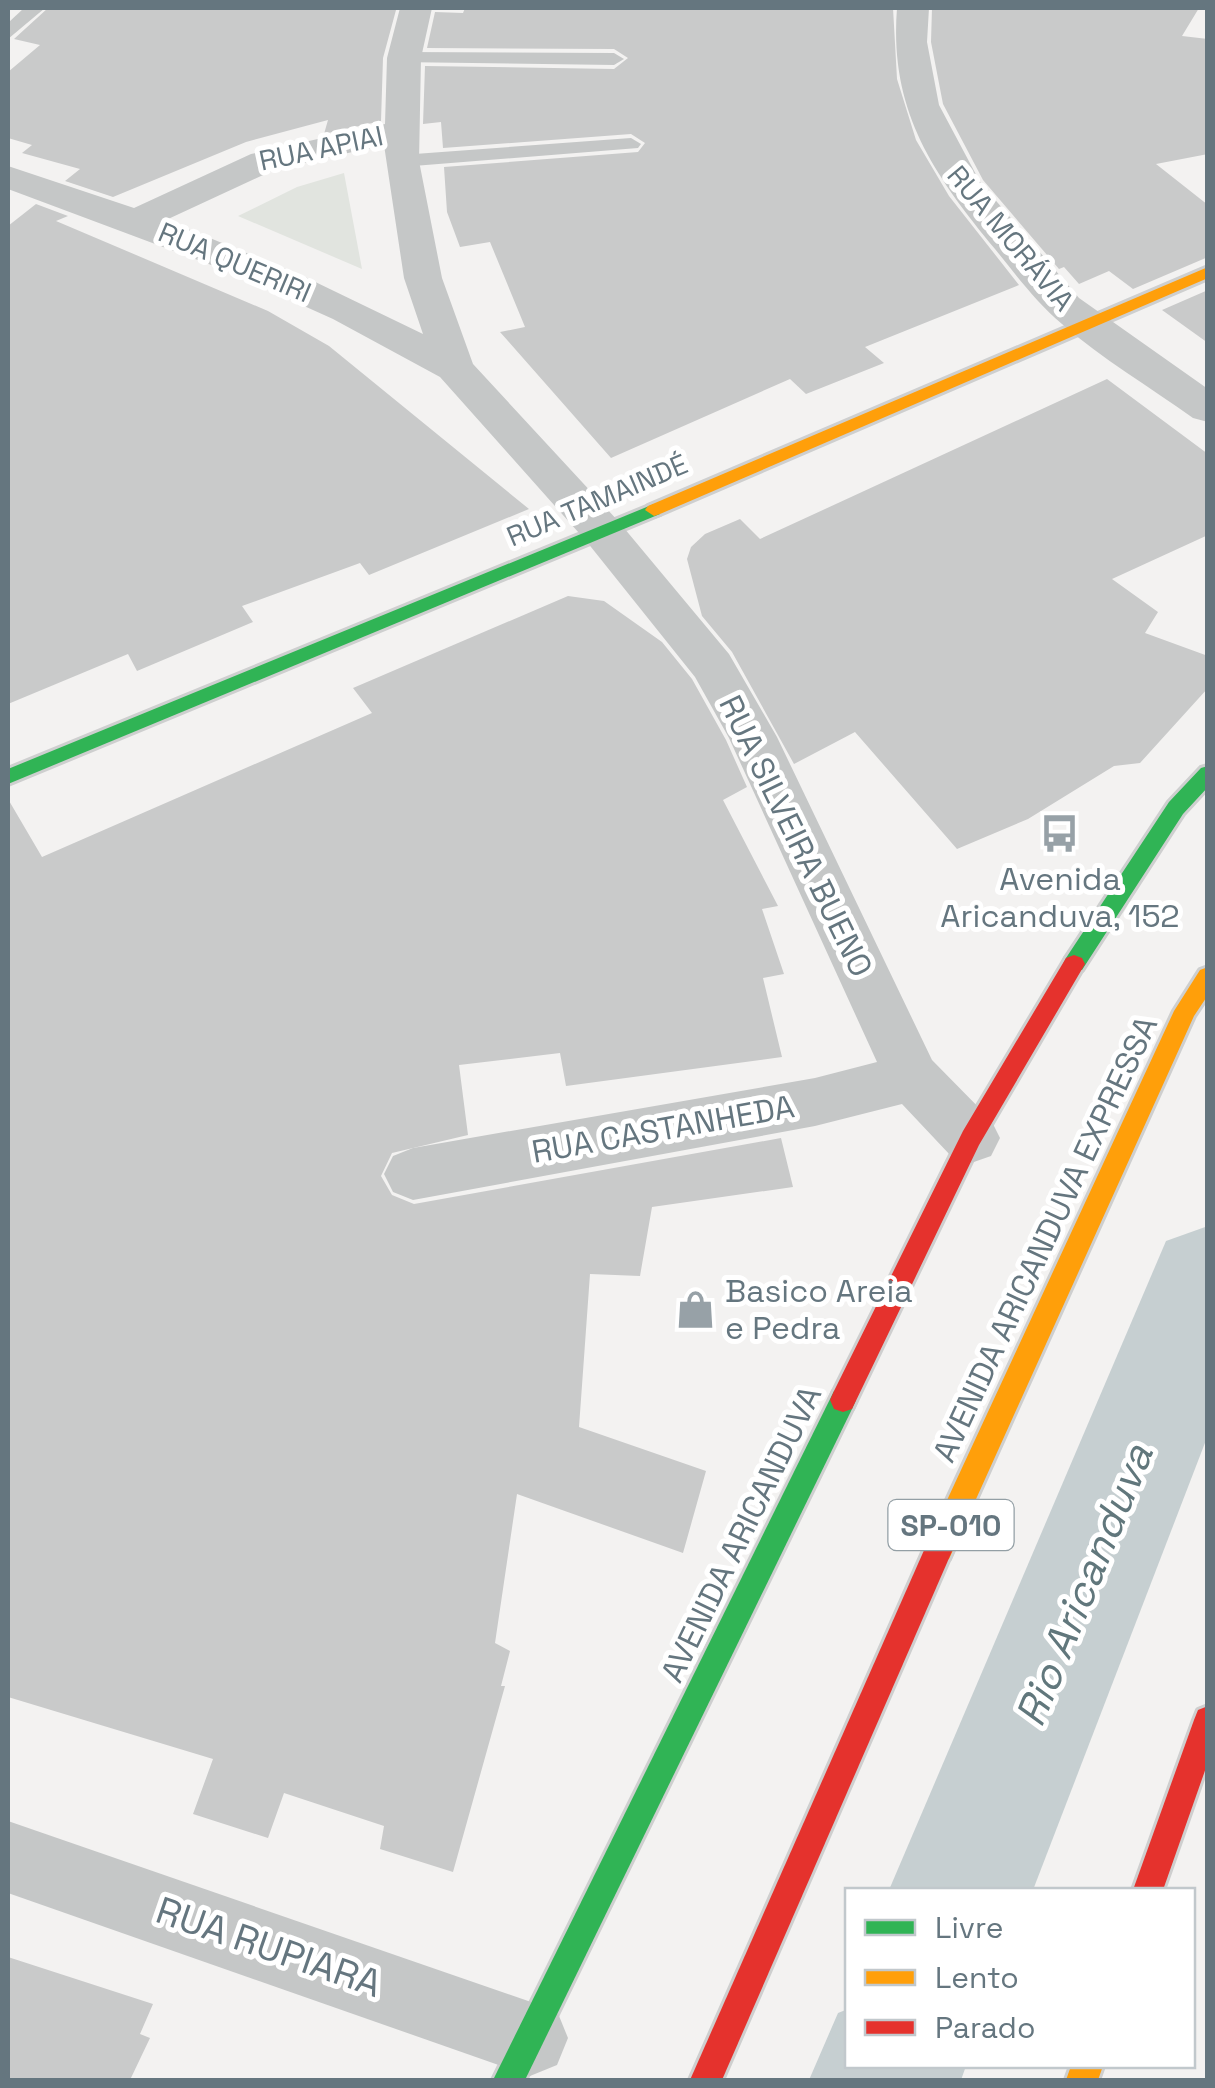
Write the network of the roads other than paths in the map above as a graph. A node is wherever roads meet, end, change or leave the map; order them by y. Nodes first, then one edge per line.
1 (36, 8) edge
2 (416, 8) edge
3 (912, 8) edge
4 (8, 33) edge
5 (404, 58) junction
6 (614, 59) dead end
7 (631, 144) dead end
8 (401, 146) junction
9 (8, 177) edge
10 (136, 221) junction
11 (1208, 272) edge
12 (1084, 323) junction
13 (454, 368) junction
14 (1208, 409) edge
15 (602, 532) junction
16 (1208, 773) edge
17 (8, 778) edge
18 (1208, 976) edge
19 (912, 1077) junction
20 (971, 1138) junction
21 (413, 1174) dead end
22 (1208, 1720) edge
23 (8, 1856) edge
24 (1149, 1888) edge
25 (520, 2059) edge
26 (706, 2080) edge

1 - 4 lane
2 - 5 street, RUA SILVEIRA BUENO
3 - 12 street, RUA MORÁVIA
5 - 6 lane
5 - 8 street, RUA SILVEIRA BUENO
7 - 8 lane
8 - 10 street, RUA APIAI
8 - 13 street, RUA SILVEIRA BUENO
9 - 10 street, RUA QUERIRI
10 - 13 street, RUA QUERIRI
11 - 12 main road, RUA TAMAINDÉ
12 - 14 street, RUA MORÁVIA
12 - 15 main road, RUA TAMAINDÉ
13 - 15 street, RUA SILVEIRA BUENO
15 - 17 main road, RUA TAMAINDÉ
15 - 19 street, RUA SILVEIRA BUENO
16 - 20 main road, AVENIDA ARICANDUVA
18 - 26 main road, AVENIDA ARICANDUVA EXPRESSA / SP-010
19 - 20 street, RUA SILVEIRA BUENO
19 - 21 street, RUA CASTANHEDA
20 - 25 main road, AVENIDA ARICANDUVA
22 - 24 main road
23 - 25 street, RUA RUPIARA

